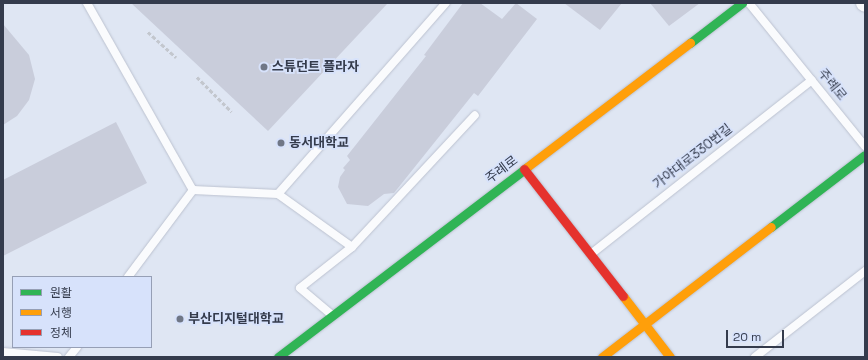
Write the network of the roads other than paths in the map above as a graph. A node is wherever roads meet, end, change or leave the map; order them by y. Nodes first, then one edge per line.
1 (87, 3) edge
2 (446, 3) edge
3 (742, 3) edge
4 (749, 3) edge
5 (812, 80) junction
6 (475, 115) dead end
7 (865, 146) edge
8 (865, 154) edge
9 (524, 169) junction
10 (192, 190) junction
11 (278, 194) junction
12 (352, 247) junction
13 (590, 254) junction
14 (865, 271) edge
15 (129, 276) edge
16 (332, 315) junction
17 (644, 324) junction
18 (75, 348) edge
19 (3, 352) edge
20 (58, 357) edge
21 (69, 357) edge
22 (278, 357) edge
23 (602, 357) edge
24 (670, 357) edge
25 (755, 357) edge

1 - 10 lane
2 - 11 lane
3 - 9 street, 주례로
4 - 5 lane, 주례로
5 - 7 lane, 주례로
5 - 13 lane, 가야대로330번길
6 - 12 lane
8 - 17 street
9 - 13 street
9 - 16 street, 주례로
10 - 11 lane
10 - 15 lane
11 - 12 lane
12 - 16 lane
13 - 17 street
14 - 25 lane
16 - 22 street, 주례로
17 - 23 street
17 - 24 street
18 - 21 lane
19 - 20 lane

